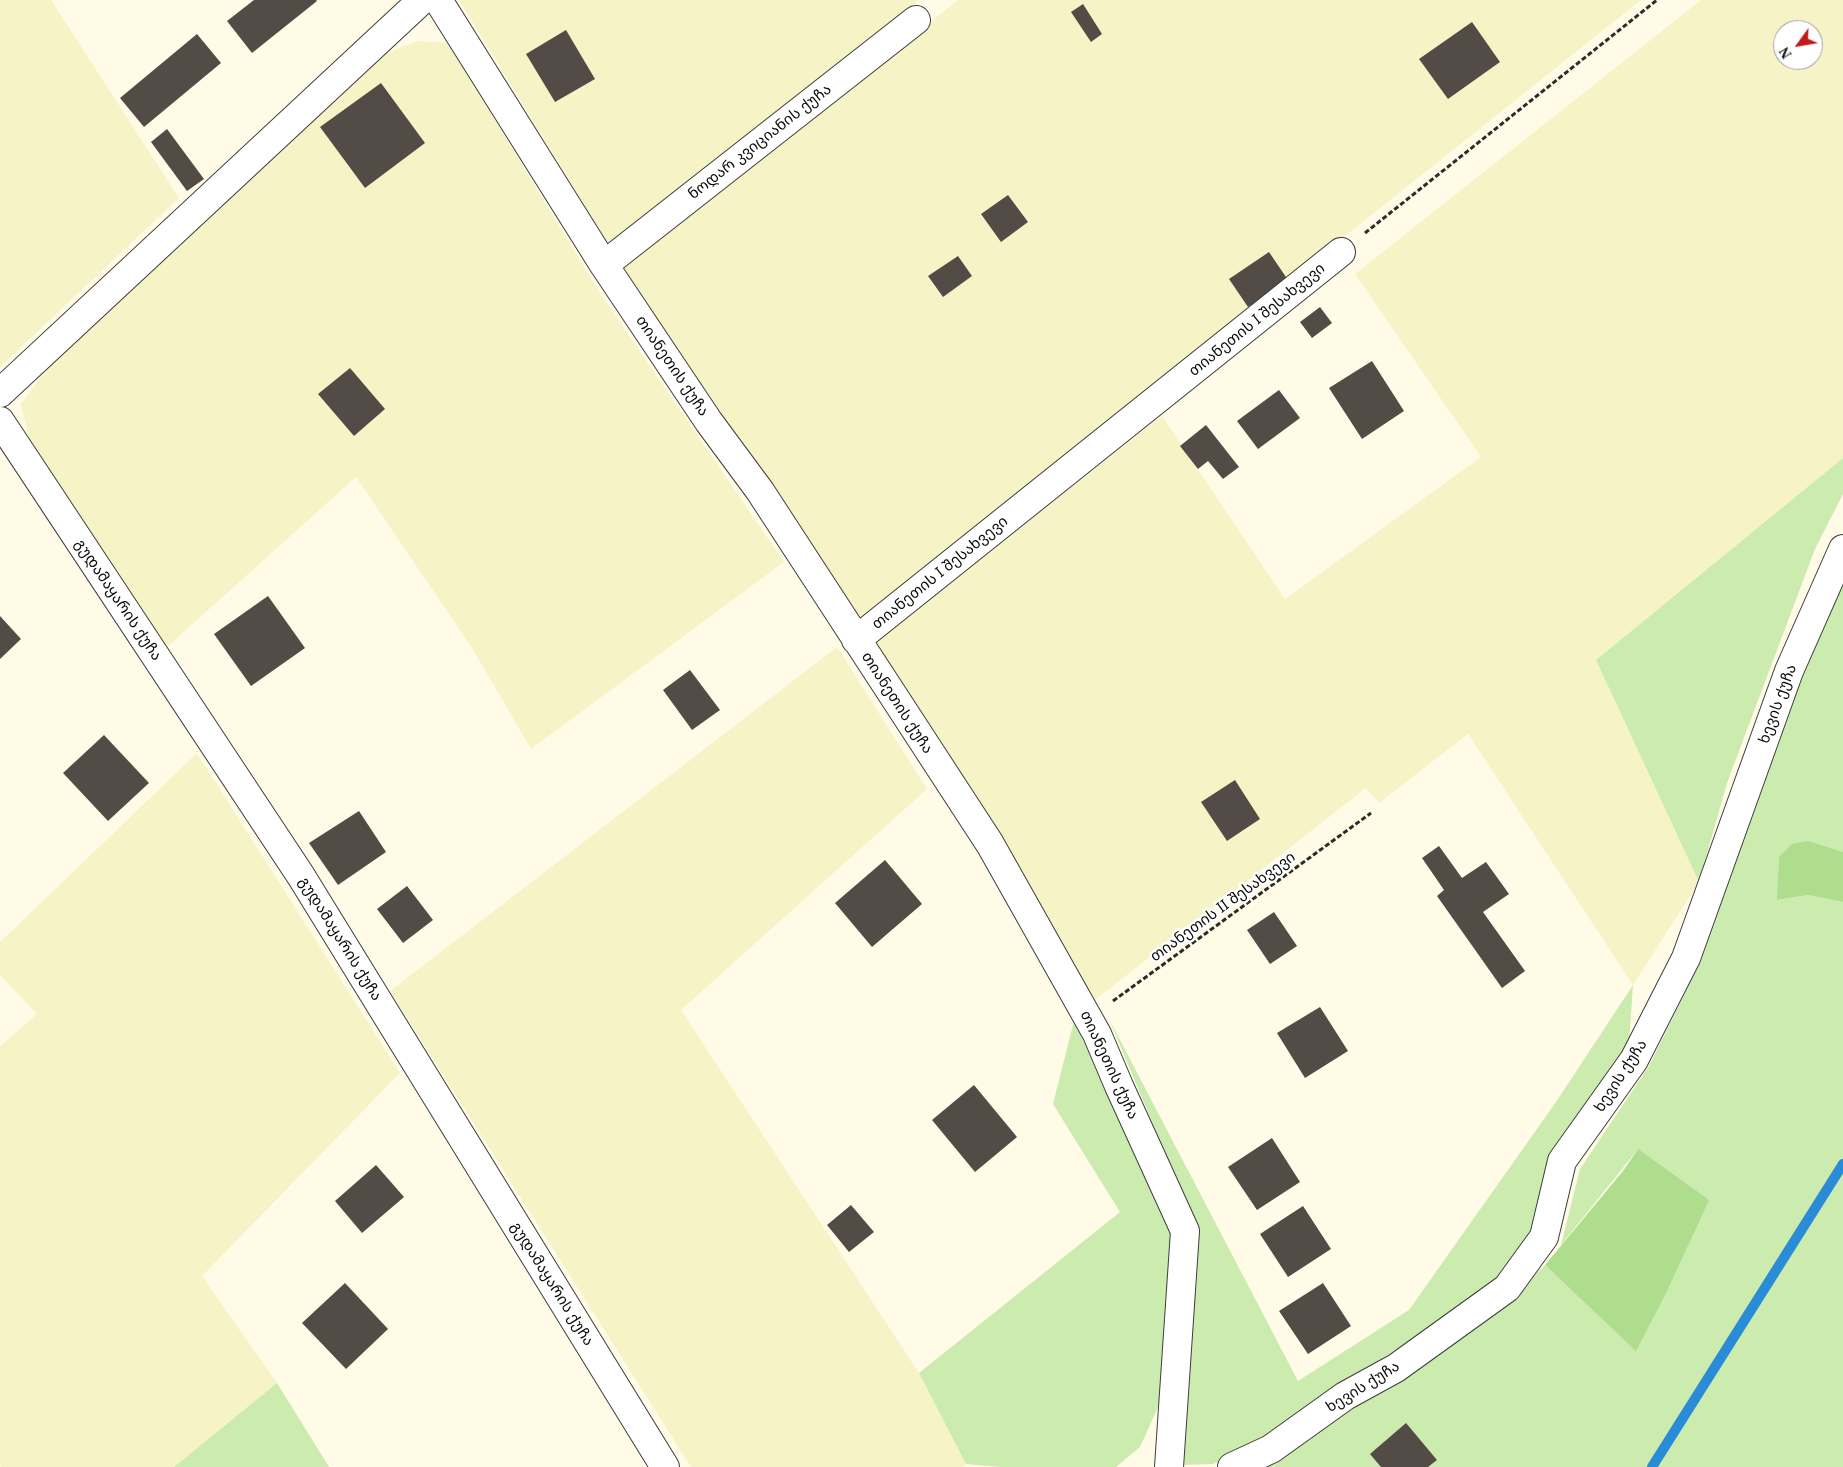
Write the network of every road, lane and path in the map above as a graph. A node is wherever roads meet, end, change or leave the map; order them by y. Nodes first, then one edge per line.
1 (422, 0) edge
2 (438, 0) edge
3 (1658, 0) edge
4 (916, 20) dead end
5 (1341, 252) joint
6 (604, 265) junction
7 (0, 393) edge
8 (0, 422) edge
9 (1843, 549) edge
10 (856, 640) junction
11 (1371, 813) dead end
12 (1088, 1019) junction
13 (664, 1467) edge
14 (1169, 1467) edge
15 (1232, 1467) edge

1 - 7 street
2 - 6 street, თიანეთის ქუჩა
3 - 5 path
4 - 6 street, ნოდარ კვიციანის ქუჩა
5 - 10 street, თიანეთის I შესახვევი
6 - 10 street, თიანეთის ქუჩა
8 - 13 street, გუდამაყარის ქუჩა
9 - 15 street, ხევის ქუჩა
10 - 12 street, თიანეთის ქუჩა
11 - 12 path, თიანეთის II შესახვევი
12 - 14 street, თიანეთის ქუჩა

